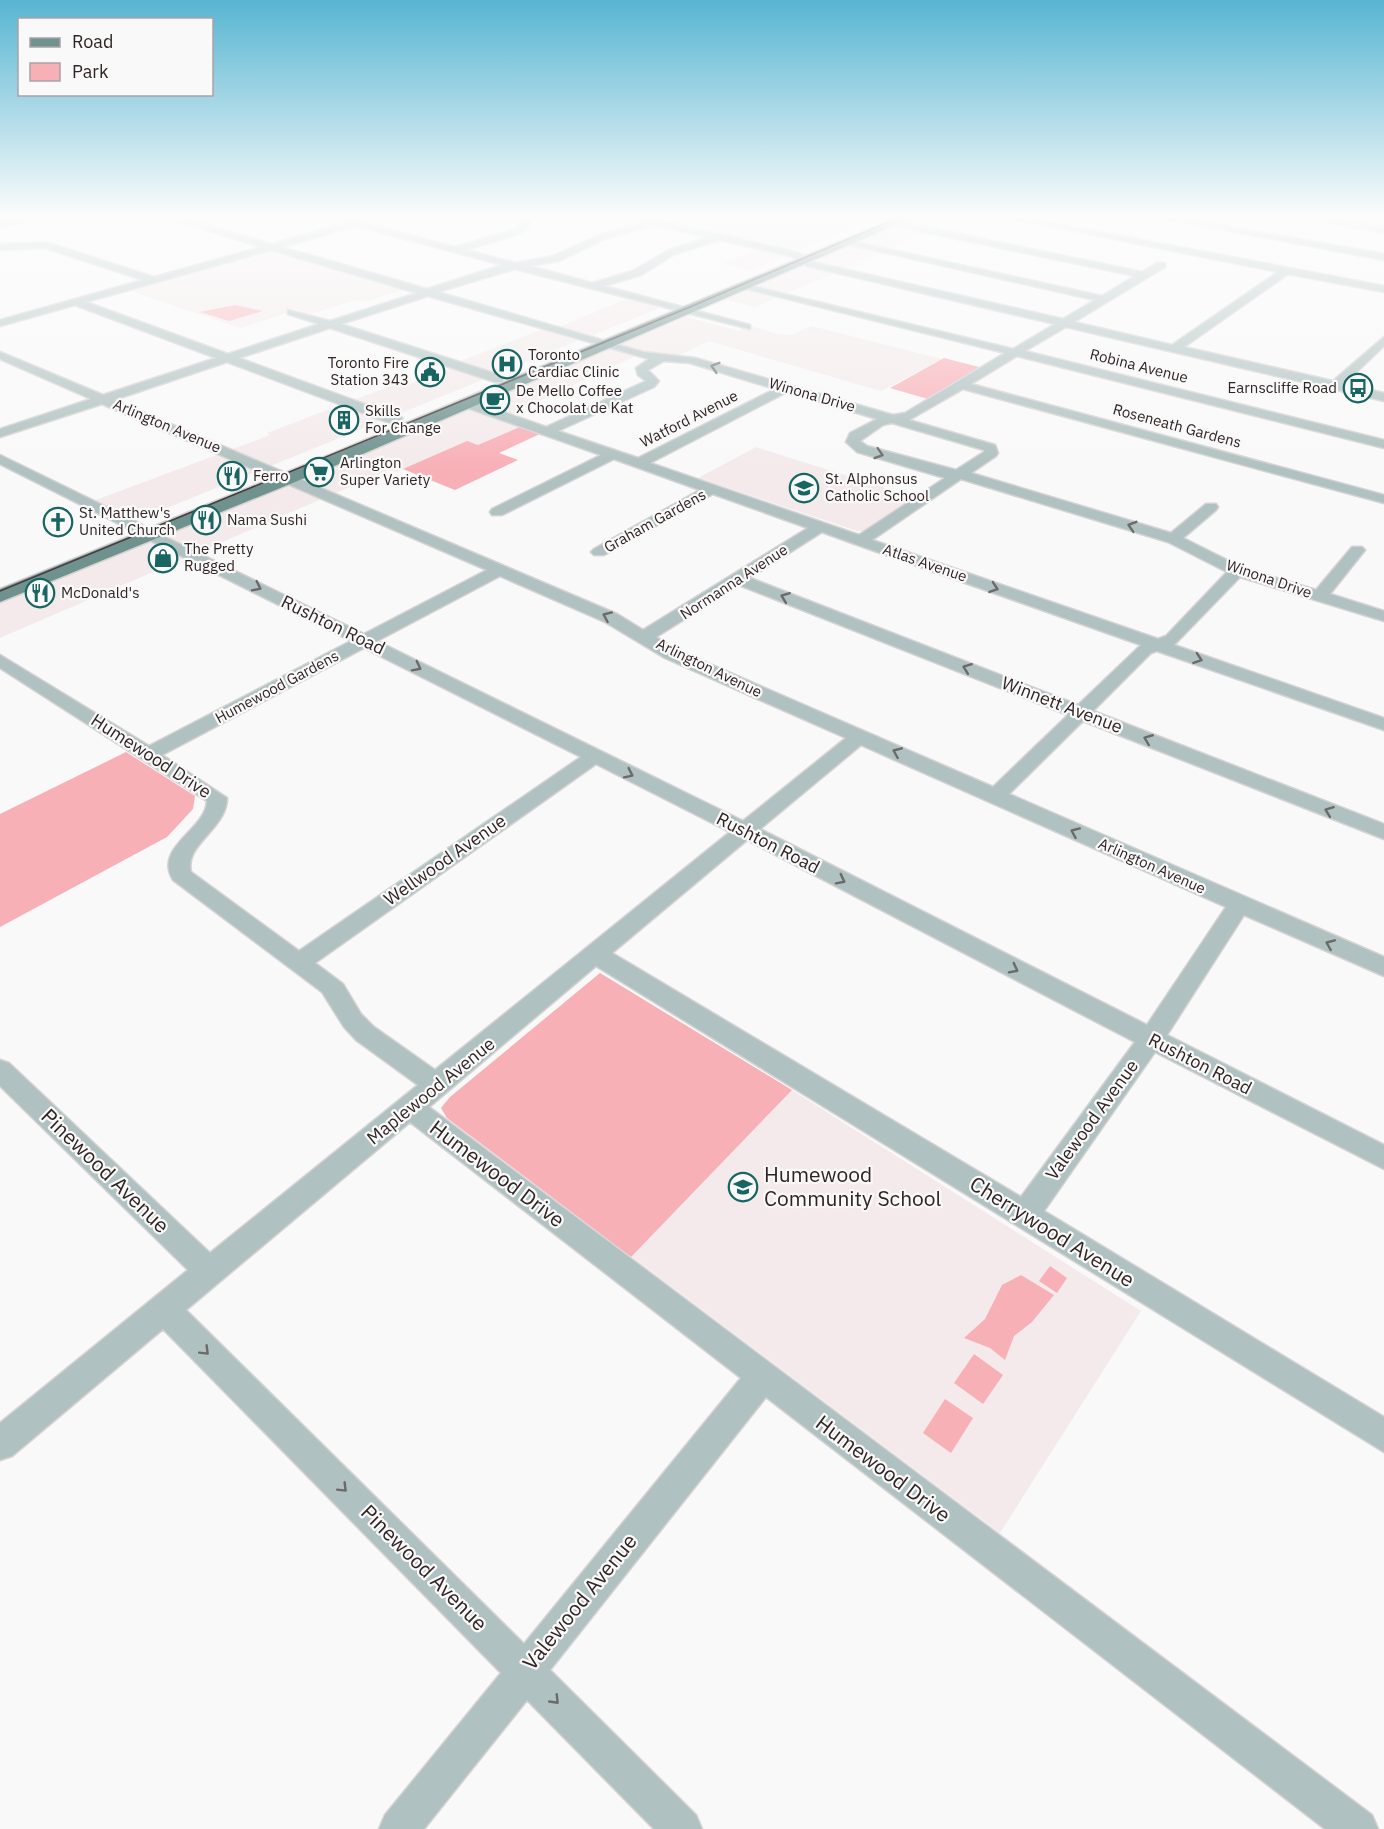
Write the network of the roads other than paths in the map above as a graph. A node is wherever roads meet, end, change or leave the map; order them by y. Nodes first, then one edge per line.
1 (85, 299) edge
2 (407, 299) edge
3 (454, 299) edge
4 (645, 299) edge
5 (704, 299) edge
6 (709, 299) edge
7 (802, 299) edge
8 (967, 299) edge
9 (1103, 299) edge
10 (1245, 299) edge
11 (75, 302) junction
12 (681, 309) junction
13 (292, 312) dead end
14 (0, 323) edge
15 (1064, 323) junction
16 (332, 325) junction
17 (746, 327) dead end
18 (592, 340) junction
19 (1384, 340) edge
20 (607, 344) junction
21 (1175, 348) junction
22 (1017, 352) junction
23 (0, 355) edge
24 (662, 357) junction
25 (230, 359) junction
26 (26, 367) junction
27 (9, 372) dead end
28 (499, 379) junction
29 (962, 385) junction
30 (1335, 386) junction
31 (786, 388) junction
32 (1384, 397) edge
33 (106, 400) junction
34 (466, 403) junction
35 (895, 419) junction
36 (397, 421) junction
37 (547, 431) junction
38 (0, 434) edge
39 (1384, 444) edge
40 (614, 454) junction
41 (0, 459) edge
42 (639, 463) junction
43 (280, 474) junction
44 (958, 475) junction
45 (712, 489) junction
46 (1384, 499) edge
47 (1211, 507) dead end
48 (497, 512) dead end
49 (820, 526) junction
50 (142, 530) junction
51 (1173, 539) junction
52 (860, 541) junction
53 (1358, 550) dead end
54 (599, 552) dead end
55 (500, 570) junction
56 (1237, 571) junction
57 (739, 579) junction
58 (0, 582) edge
59 (0, 596) edge
60 (1320, 596) junction
61 (1384, 616) edge
62 (646, 636) junction
63 (365, 641) junction
64 (1158, 645) junction
65 (4, 668) edge
66 (1081, 712) junction
67 (1384, 724) edge
68 (860, 736) junction
69 (149, 754) junction
70 (593, 757) junction
71 (997, 795) junction
72 (746, 831) junction
73 (1384, 832) edge
74 (1239, 905) junction
75 (596, 955) junction
76 (298, 963) junction
77 (1384, 967) edge
78 (1151, 1039) junction
79 (0, 1070) edge
80 (437, 1085) junction
81 (410, 1107) junction
82 (1384, 1158) edge
83 (1025, 1215) junction
84 (210, 1272) junction
85 (164, 1309) junction
86 (762, 1377) junction
87 (1384, 1436) edge
88 (0, 1444) edge
89 (525, 1669) junction
90 (399, 1829) edge
91 (682, 1829) edge
92 (1358, 1829) edge

1 - 11 street
2 - 16 street
3 - 18 street, Winona Drive
4 - 12 street
5 - 12 main road
6 - 12 main road
7 - 22 street, Robina Avenue
8 - 15 street
9 - 15 street
10 - 21 street
11 - 14 street
11 - 25 street
12 - 17 street
12 - 18 main road
12 - 20 main road
13 - 16 street
15 - 21 street
15 - 22 street
16 - 25 street
16 - 28 street
18 - 20 street, Winona Drive
18 - 28 main road
19 - 30 street
20 - 24 street, Winona Drive
20 - 34 main road
21 - 30 street
22 - 29 street
22 - 39 street, Robina Avenue
23 - 26 street, Arlington Avenue
31 -> 24 street, Winona Drive
24 - 37 street
25 - 33 street
25 - 36 street
26 - 27 street
26 - 33 street, Arlington Avenue
28 - 36 main road
29 - 35 street
29 - 46 street, Roseneath Gardens
30 - 32 street
31 - 35 street, Winona Drive
31 - 42 street, Watford Avenue
33 - 38 street
33 - 43 street, Arlington Avenue
34 - 37 street, Atlas Avenue
34 - 43 main road
35 - 44 street, Winona Drive
35 -> 44 street
36 - 43 main road
37 - 40 street, Atlas Avenue
40 - 42 street, Atlas Avenue
40 - 48 street
41 - 50 street, Rushton Road
42 - 45 street, Atlas Avenue
43 - 50 main road
43 - 55 street, Arlington Avenue
51 -> 44 street, Winona Drive
44 - 52 street
45 - 49 street, Atlas Avenue
45 - 54 street, Graham Gardens
47 - 51 street
49 - 52 street, Atlas Avenue
49 - 57 street, Normanna Avenue
50 - 58 main road
50 - 59 main road
50 -> 63 street, Rushton Road
51 - 56 street, Winona Drive
52 -> 64 street, Atlas Avenue
53 - 60 street
62 -> 55 street, Arlington Avenue
55 - 63 street, Humewood Gardens
56 - 60 street, Winona Drive
56 - 64 street
57 - 62 street, Normanna Avenue
66 -> 57 street, Winnett Avenue
60 - 61 street, Winona Drive
62 - 68 street, Arlington Avenue
63 - 69 street, Humewood Gardens
63 -> 70 street, Rushton Road
64 - 66 street
64 -> 67 street, Atlas Avenue
65 - 69 street, Humewood Drive
66 - 71 street
73 -> 66 street, Winnett Avenue
71 -> 68 street, Arlington Avenue
68 - 72 street, Maplewood Avenue
69 - 76 street, Humewood Drive
70 -> 72 street, Rushton Road
70 - 76 street, Wellwood Avenue
74 -> 71 street, Arlington Avenue
72 - 75 street, Maplewood Avenue
72 -> 78 street, Rushton Road
77 -> 74 street, Arlington Avenue
74 - 78 street, Valewood Avenue
75 - 80 street, Maplewood Avenue
75 - 83 street, Cherrywood Avenue
76 - 80 street, Humewood Drive
78 - 82 street, Rushton Road
78 - 83 street, Valewood Avenue
79 - 84 street, Pinewood Avenue
80 - 81 street, Maplewood Avenue
81 - 84 street, Maplewood Avenue
81 - 86 street, Humewood Drive
83 - 87 street, Cherrywood Avenue
84 - 85 street, Maplewood Avenue
85 - 88 street, Maplewood Avenue
85 -> 89 street, Pinewood Avenue
86 - 89 street, Valewood Avenue
86 - 92 street, Humewood Drive
89 - 90 street, Valewood Avenue
89 -> 91 street, Pinewood Avenue

